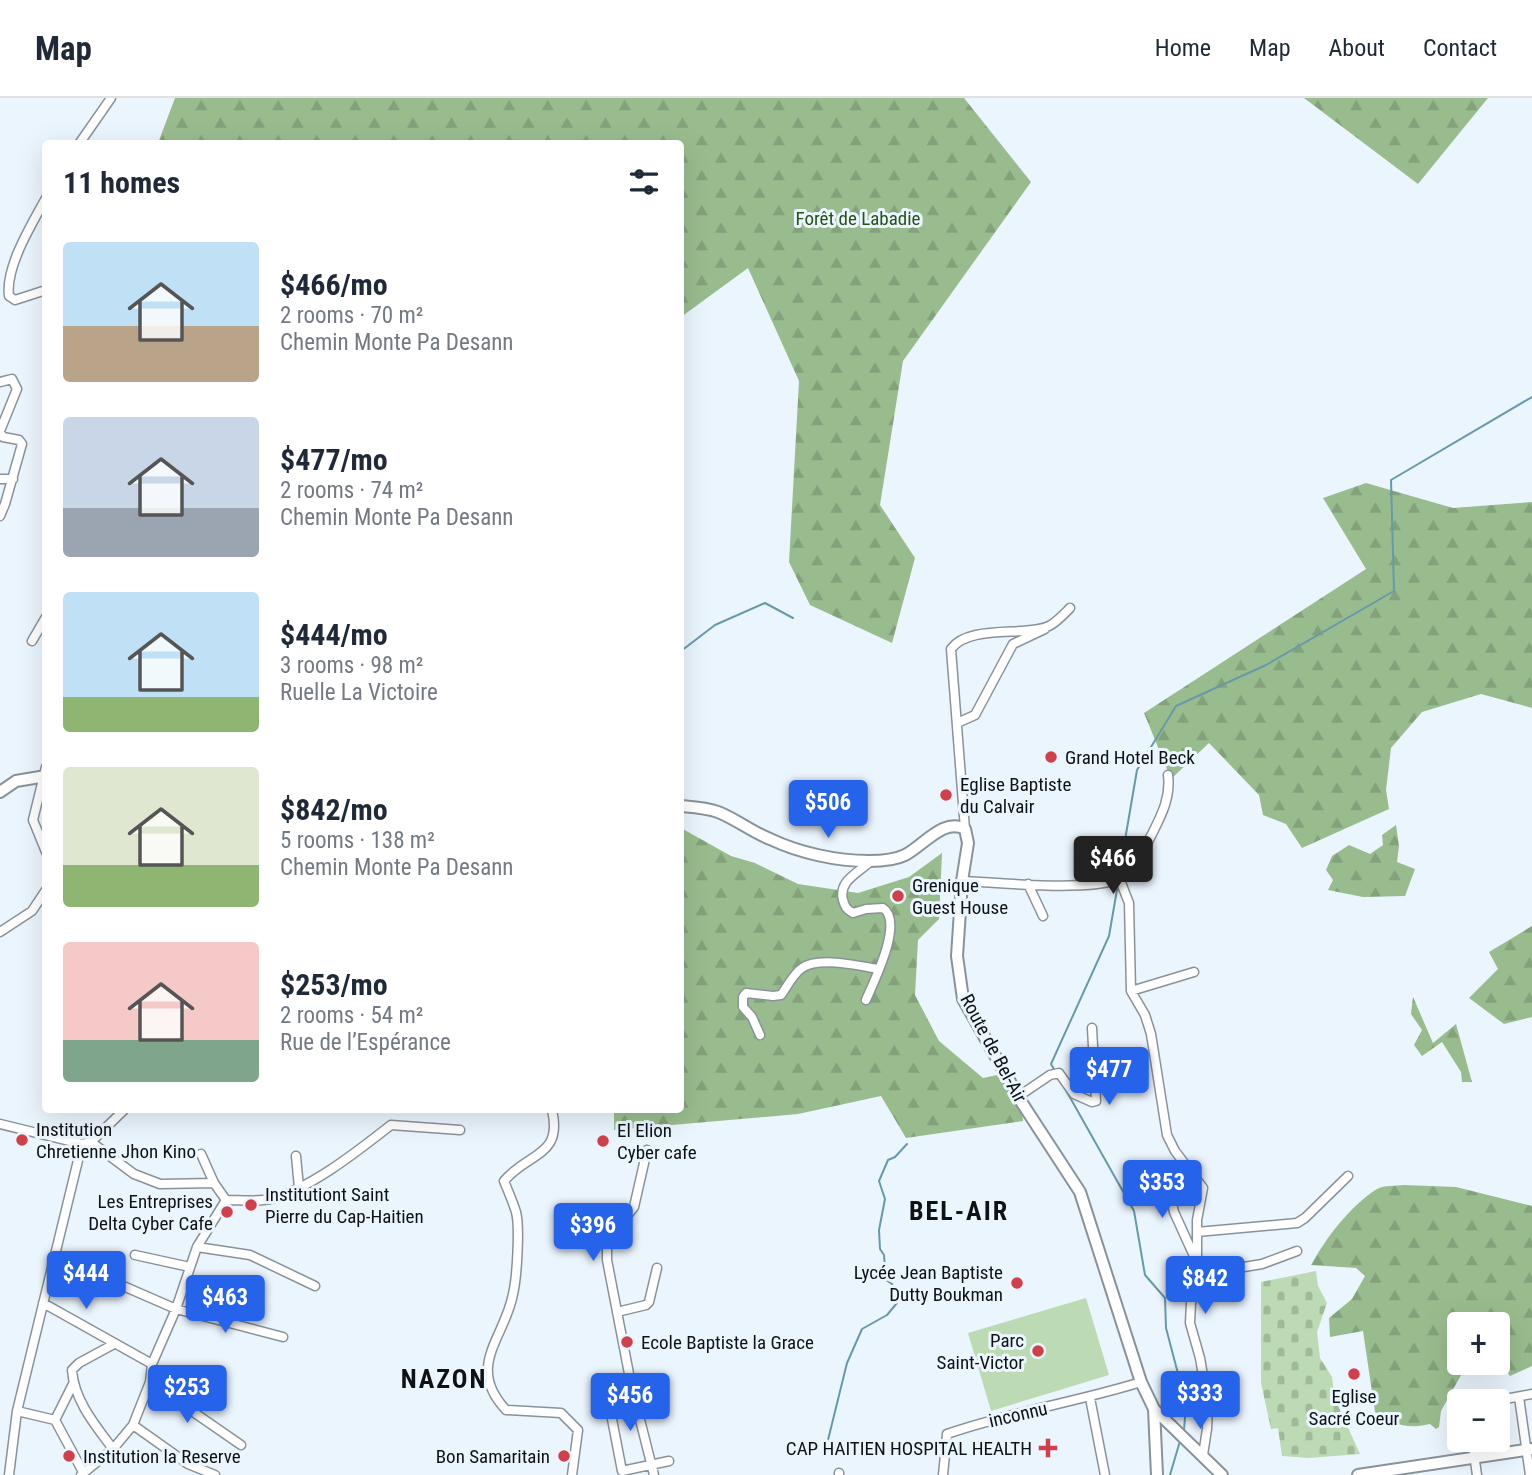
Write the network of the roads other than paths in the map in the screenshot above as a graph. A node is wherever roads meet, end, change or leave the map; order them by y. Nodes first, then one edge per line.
1 (111, 98) edge
2 (82, 140) edge
3 (42, 206) edge
4 (42, 291) edge
5 (0, 382) edge
6 (0, 432) edge
7 (0, 479) edge
8 (13, 479) junction
9 (0, 516) edge
10 (1070, 608) dead end
11 (42, 624) edge
12 (1048, 627) junction
13 (32, 641) dead end
14 (957, 723) junction
15 (42, 774) edge
16 (1168, 775) dead end
17 (42, 785) edge
18 (0, 792) edge
19 (684, 806) edge
20 (965, 829) junction
21 (42, 842) edge
22 (1110, 855) dead end
23 (871, 862) junction
24 (1119, 880) junction
25 (962, 881) junction
26 (1028, 884) junction
27 (42, 896) edge
28 (1043, 916) dead end
29 (0, 932) edge
30 (879, 969) junction
31 (1194, 972) dead end
32 (1130, 991) junction
33 (866, 1000) dead end
34 (1092, 1028) dead end
35 (760, 1035) dead end
36 (1018, 1096) junction
37 (121, 1113) edge
38 (552, 1113) edge
39 (0, 1124) edge
40 (460, 1130) dead end
41 (87, 1143) junction
42 (647, 1150) dead end
43 (201, 1154) dead end
44 (296, 1156) dead end
45 (1165, 1170) dead end
46 (1348, 1176) dead end
47 (214, 1183) junction
48 (299, 1188) junction
49 (226, 1200) junction
50 (1197, 1232) junction
51 (197, 1247) junction
52 (1297, 1251) dead end
53 (135, 1255) dead end
54 (1196, 1259) junction
55 (53, 1260) junction
56 (190, 1267) junction
57 (657, 1268) dead end
58 (1197, 1275) junction
59 (315, 1286) dead end
60 (43, 1303) junction
61 (176, 1308) junction
62 (617, 1312) junction
63 (283, 1337) dead end
64 (114, 1344) junction
65 (152, 1364) junction
66 (150, 1382) junction
67 (1141, 1382) junction
68 (73, 1384) junction
69 (1532, 1394) edge
70 (1518, 1397) junction
71 (1090, 1398) junction
72 (1510, 1398) edge
73 (1154, 1409) junction
74 (18, 1411) junction
75 (612, 1419) dead end
76 (55, 1420) junction
77 (133, 1425) junction
78 (242, 1445) dead end
79 (113, 1448) junction
80 (1529, 1450) edge
81 (1473, 1452) edge
82 (1203, 1455) junction
83 (1474, 1458) junction
84 (669, 1461) dead end
85 (652, 1465) junction
86 (190, 1468) dead end
87 (82, 1474) edge
88 (1377, 1474) edge
89 (9, 1475) edge
90 (198, 1475) edge
91 (215, 1475) edge
92 (572, 1475) edge
93 (654, 1475) edge
94 (943, 1475) edge
95 (1105, 1475) edge
96 (1157, 1475) edge
97 (1222, 1475) edge
98 (1358, 1475) edge
99 (1477, 1475) edge
100 (1530, 1475) edge

1 - 2 street
3 - 4 street
5 - 6 street
6 - 8 street
7 - 8 street
8 - 9 street
10 - 12 street
11 - 13 street
12 - 14 street
12 - 14 street
14 - 20 street
15 - 18 street
16 - 24 street
17 - 21 street
19 - 23 street
20 - 23 street
20 - 25 street, Route de Bel-Air
22 - 24 street
23 - 30 street
24 - 26 street
24 - 32 street
25 - 26 street
25 - 36 street, Route de Bel-Air
26 - 28 street
27 - 29 street
30 - 33 street
30 - 35 street
31 - 32 street
32 - 50 street
34 - 36 street
36 - 67 street, Route de Bel-Air
37 - 41 street
38 - 92 street
39 - 41 street
40 - 48 street
41 - 47 street
41 - 55 street
42 - 62 street
43 - 47 street
44 - 48 street
45 - 54 street
46 - 50 street
47 - 49 street
48 - 49 street
49 - 51 street
50 - 54 street
51 - 56 street
51 - 59 street
52 - 58 street
53 - 56 street
54 - 58 street
55 - 60 street
55 - 61 street
56 - 61 street
57 - 62 street
58 - 82 street
60 - 64 street
60 - 74 street
61 - 63 street
61 - 65 street
62 - 85 street
64 - 65 street
64 - 68 street
65 - 66 street
66 - 77 street
66 - 78 street
67 - 71 street, inconnu
67 - 73 street, Route de Bel-Air
68 - 76 street
68 - 79 street
69 - 70 street
70 - 72 street
70 - 80 street
71 - 94 street, inconnu
71 - 95 street
73 - 82 street, Route de Bel-Air
73 - 96 street
74 - 76 street
74 - 89 street
75 - 85 street
76 - 87 street
77 - 79 street
77 - 91 street
79 - 87 street
80 - 83 street
80 - 100 street
81 - 83 street
82 - 97 street, Route de Bel-Air
83 - 88 street
83 - 99 street
84 - 85 street
85 - 93 street
86 - 90 street
88 - 98 street

